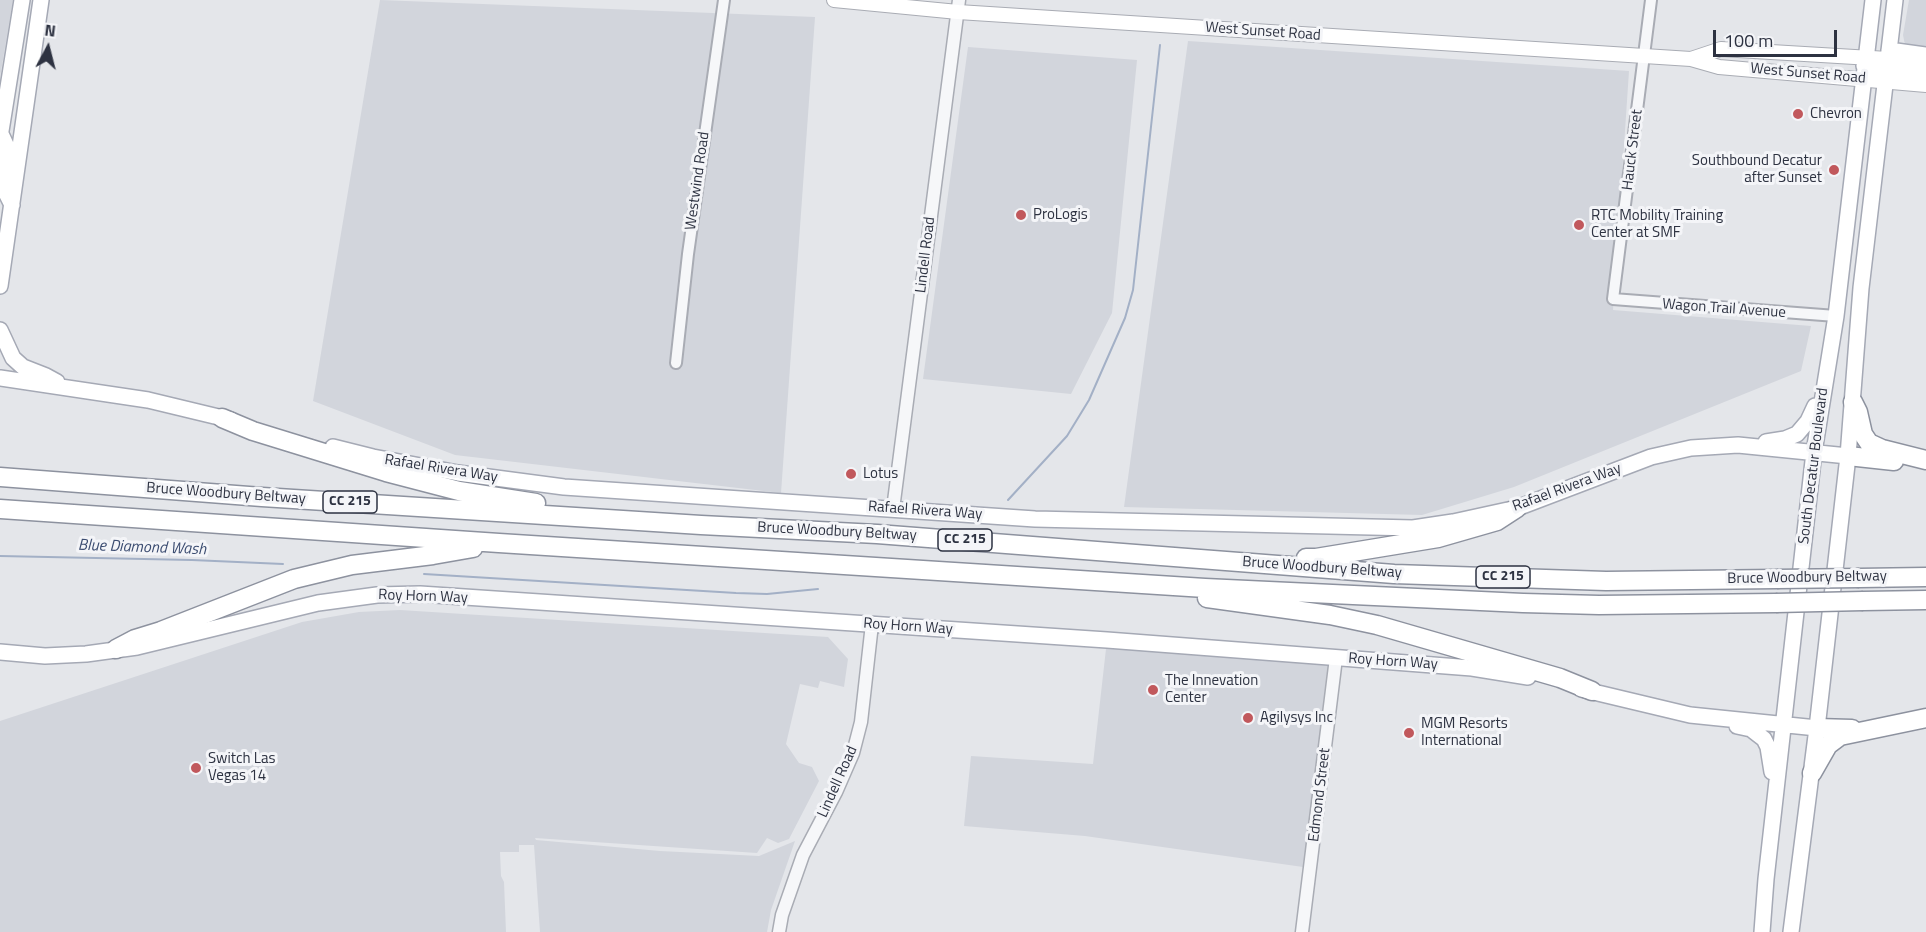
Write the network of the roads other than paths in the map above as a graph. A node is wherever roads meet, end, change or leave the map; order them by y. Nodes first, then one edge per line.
1 (22, 0) edge
2 (41, 0) edge
3 (724, 0) edge
4 (834, 0) edge
5 (1651, 0) edge
6 (1873, 0) edge
7 (1895, 0) edge
8 (958, 6) edge
9 (1926, 55) edge
10 (1645, 56) junction
11 (1691, 59) junction
12 (1926, 64) edge
13 (1888, 65) junction
14 (1864, 68) junction
15 (1926, 74) edge
16 (1926, 85) edge
17 (0, 136) edge
18 (12, 205) junction
19 (0, 286) edge
20 (1613, 299) joint
21 (1836, 316) junction
22 (0, 330) edge
23 (676, 363) dead end
24 (0, 378) edge
25 (1824, 384) junction
26 (67, 389) junction
27 (1853, 402) junction
28 (222, 418) junction
29 (1738, 445) junction
30 (1814, 453) junction
31 (1848, 456) junction
32 (1926, 462) edge
33 (0, 477) edge
34 (0, 508) edge
35 (1517, 508) junction
36 (893, 509) junction
37 (700, 525) junction
38 (499, 543) junction
39 (1229, 562) junction
40 (1926, 577) edge
41 (1087, 579) junction
42 (1926, 600) edge
43 (872, 624) junction
44 (116, 649) junction
45 (0, 652) edge
46 (1336, 658) junction
47 (1592, 691) junction
48 (1690, 715) junction
49 (1926, 718) edge
50 (1784, 724) junction
51 (1817, 728) junction
52 (1872, 729) junction
53 (1812, 773) junction
54 (1774, 803) junction
55 (779, 932) edge
56 (1302, 932) edge
57 (1762, 932) edge
58 (1791, 932) edge

1 - 17 main road
2 - 18 main road
3 - 23 street, Westwind Road
4 - 8 main road, West Sunset Road
5 - 10 street, Hauck Street
6 - 14 main road, South Decatur Boulevard
7 - 13 main road, South Decatur Boulevard
8 - 10 main road, West Sunset Road
8 - 36 street, Lindell Road
9 - 13 main road
10 - 11 main road, West Sunset Road
10 - 20 street, Hauck Street
11 - 14 main road, West Sunset Road
11 - 14 main road, West Sunset Road
12 - 13 main road
13 - 14 main road
13 - 15 main road
13 - 16 main road, West Sunset Road
13 - 27 main road, South Decatur Boulevard
14 - 21 main road, South Decatur Boulevard
17 - 18 main road
18 - 19 main road
20 - 21 street, Wagon Trail Avenue
21 - 25 main road, South Decatur Boulevard
22 - 26 main road
24 - 26 main road, Rafael Rivera Way
25 - 29 main road
25 - 30 main road, South Decatur Boulevard
26 - 28 main road, Rafael Rivera Way
27 - 31 main road, South Decatur Boulevard
27 - 32 highway
28 - 36 main road, Rafael Rivera Way
28 - 37 highway
29 - 30 main road, Rafael Rivera Way
29 - 35 main road, Rafael Rivera Way
30 - 31 main road, Rafael Rivera Way
30 - 50 main road, South Decatur Boulevard
31 - 32 highway
31 - 51 main road, South Decatur Boulevard
33 - 37 highway, Bruce Woodbury Beltway / CC 215
34 - 38 highway, Bruce Woodbury Beltway / CC 215
35 - 36 main road, Rafael Rivera Way
35 - 39 highway
37 - 39 highway, Bruce Woodbury Beltway / CC 215
38 - 41 highway, Bruce Woodbury Beltway / CC 215
38 - 44 highway
39 - 40 highway, Bruce Woodbury Beltway / CC 215, bridge
41 - 42 highway, Bruce Woodbury Beltway / CC 215, bridge
41 - 47 highway
43 - 44 main road, Roy Horn Way
43 - 46 main road, Roy Horn Way
43 - 55 street, Lindell Road
44 - 45 main road, Roy Horn Way
46 - 47 main road, Roy Horn Way
46 - 56 street, Edmond Street
47 - 48 main road, Roy Horn Way
48 - 50 main road, Roy Horn Way
48 - 54 main road
49 - 52 highway
50 - 51 main road, Roy Horn Way
50 - 54 main road, South Decatur Boulevard
51 - 52 highway
51 - 53 main road, South Decatur Boulevard
52 - 53 highway
53 - 58 main road, South Decatur Boulevard
54 - 57 main road, South Decatur Boulevard

